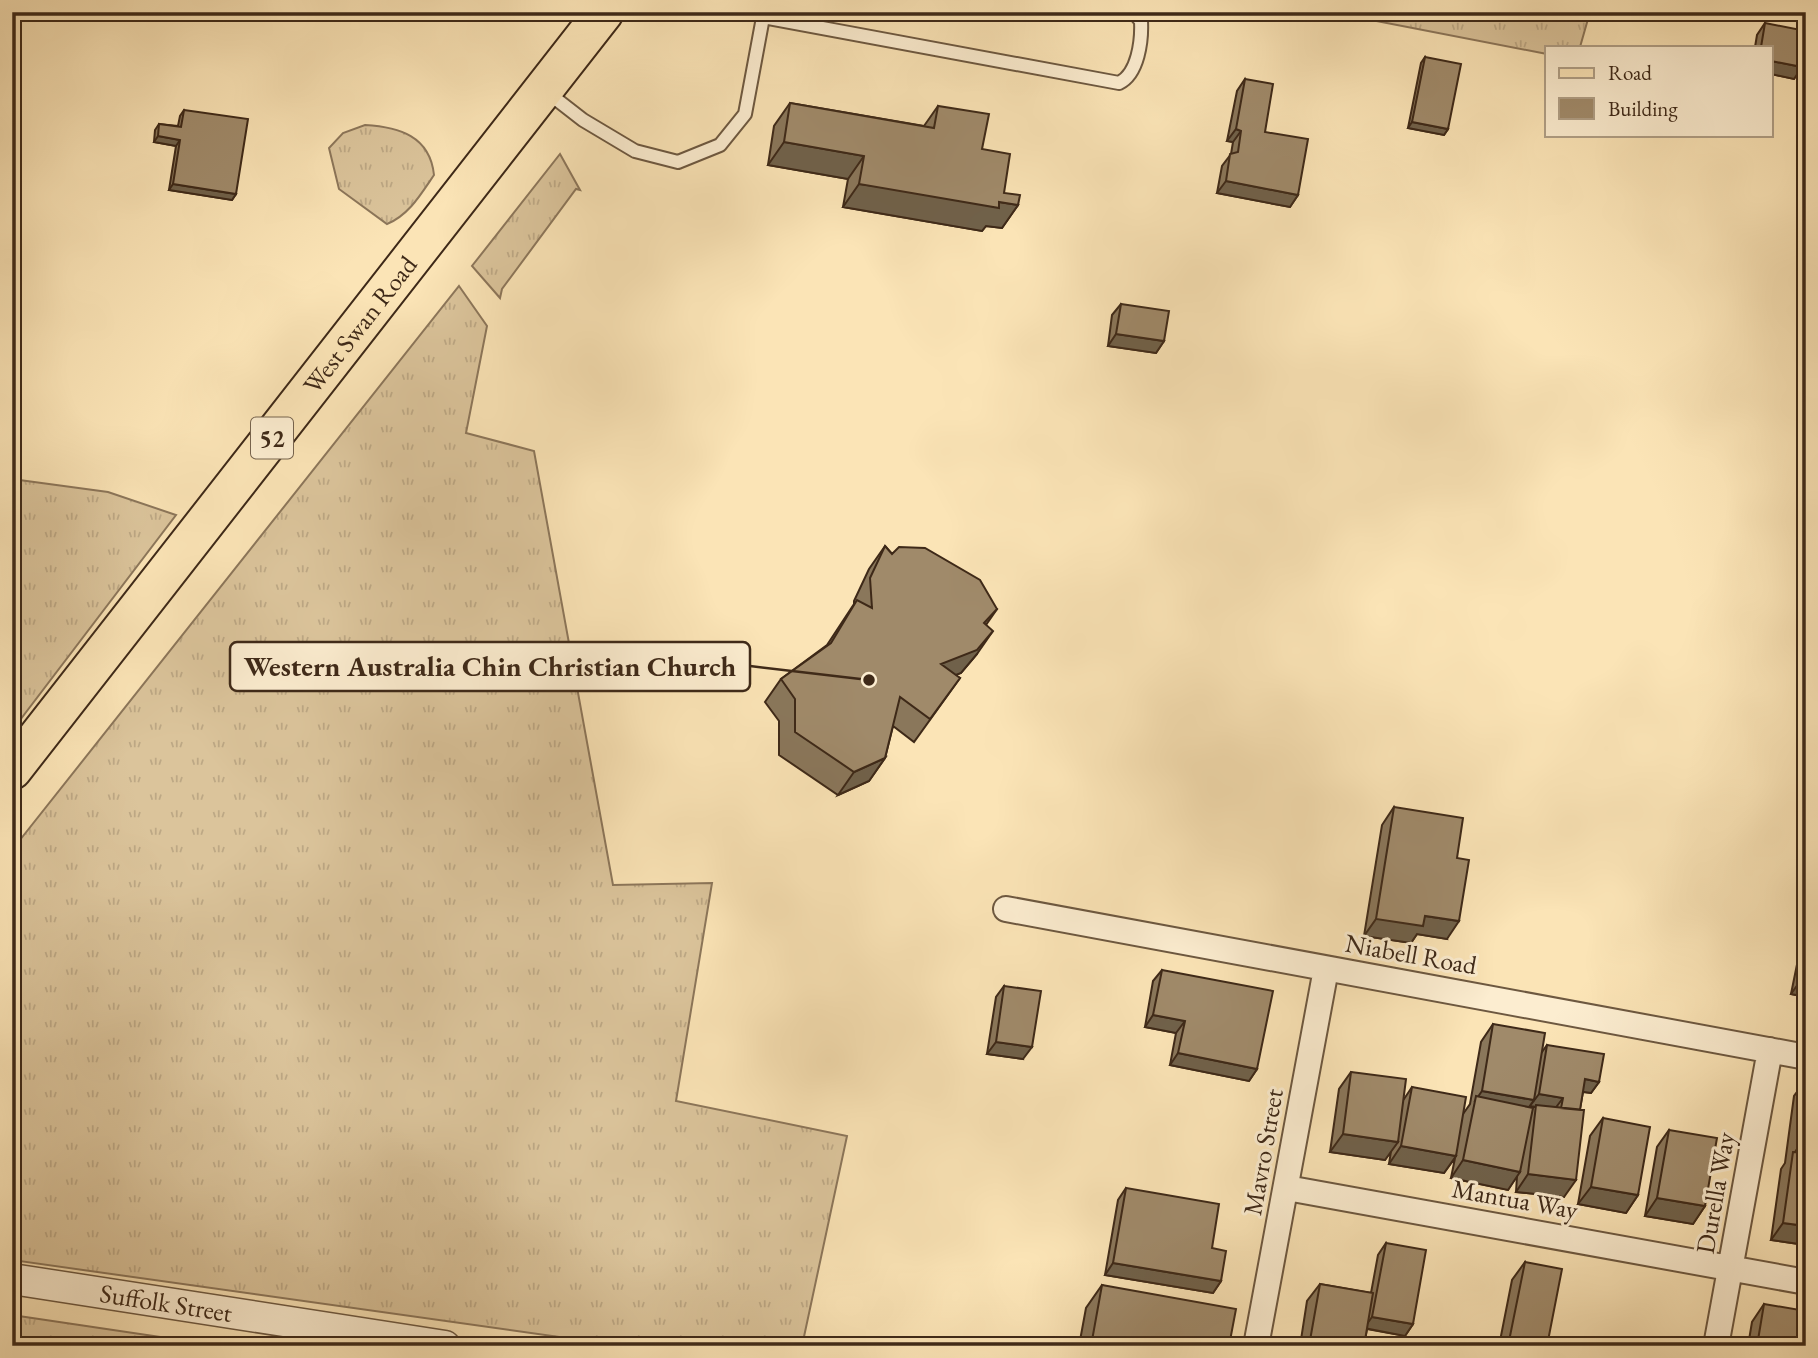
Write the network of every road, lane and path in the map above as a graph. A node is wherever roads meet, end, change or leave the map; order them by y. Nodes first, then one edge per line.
1 (604, 12) edge
2 (1126, 12) edge
3 (763, 15) edge
4 (544, 90) junction
5 (17, 757) edge
6 (1006, 909) dead end
7 (1326, 969) junction
8 (1769, 1050) junction
9 (1806, 1057) edge
10 (1287, 1188) junction
11 (1732, 1269) junction
12 (12, 1279) edge
13 (1806, 1282) edge
14 (445, 1346) edge
15 (1256, 1346) edge
16 (1716, 1346) edge

1 - 4 main road, West Swan Road / 52
2 - 3 lane
3 - 4 lane
4 - 5 main road, West Swan Road / 52
6 - 7 street, Niabell Road
7 - 8 street, Niabell Road
7 - 10 street, Mavro Street
8 - 9 street, Niabell Road
8 - 11 street, Durella Way
10 - 11 street, Mantua Way
10 - 15 street, Mavro Street
11 - 13 street, Mantua Way
11 - 16 street, Durella Way
12 - 14 street, Suffolk Street

